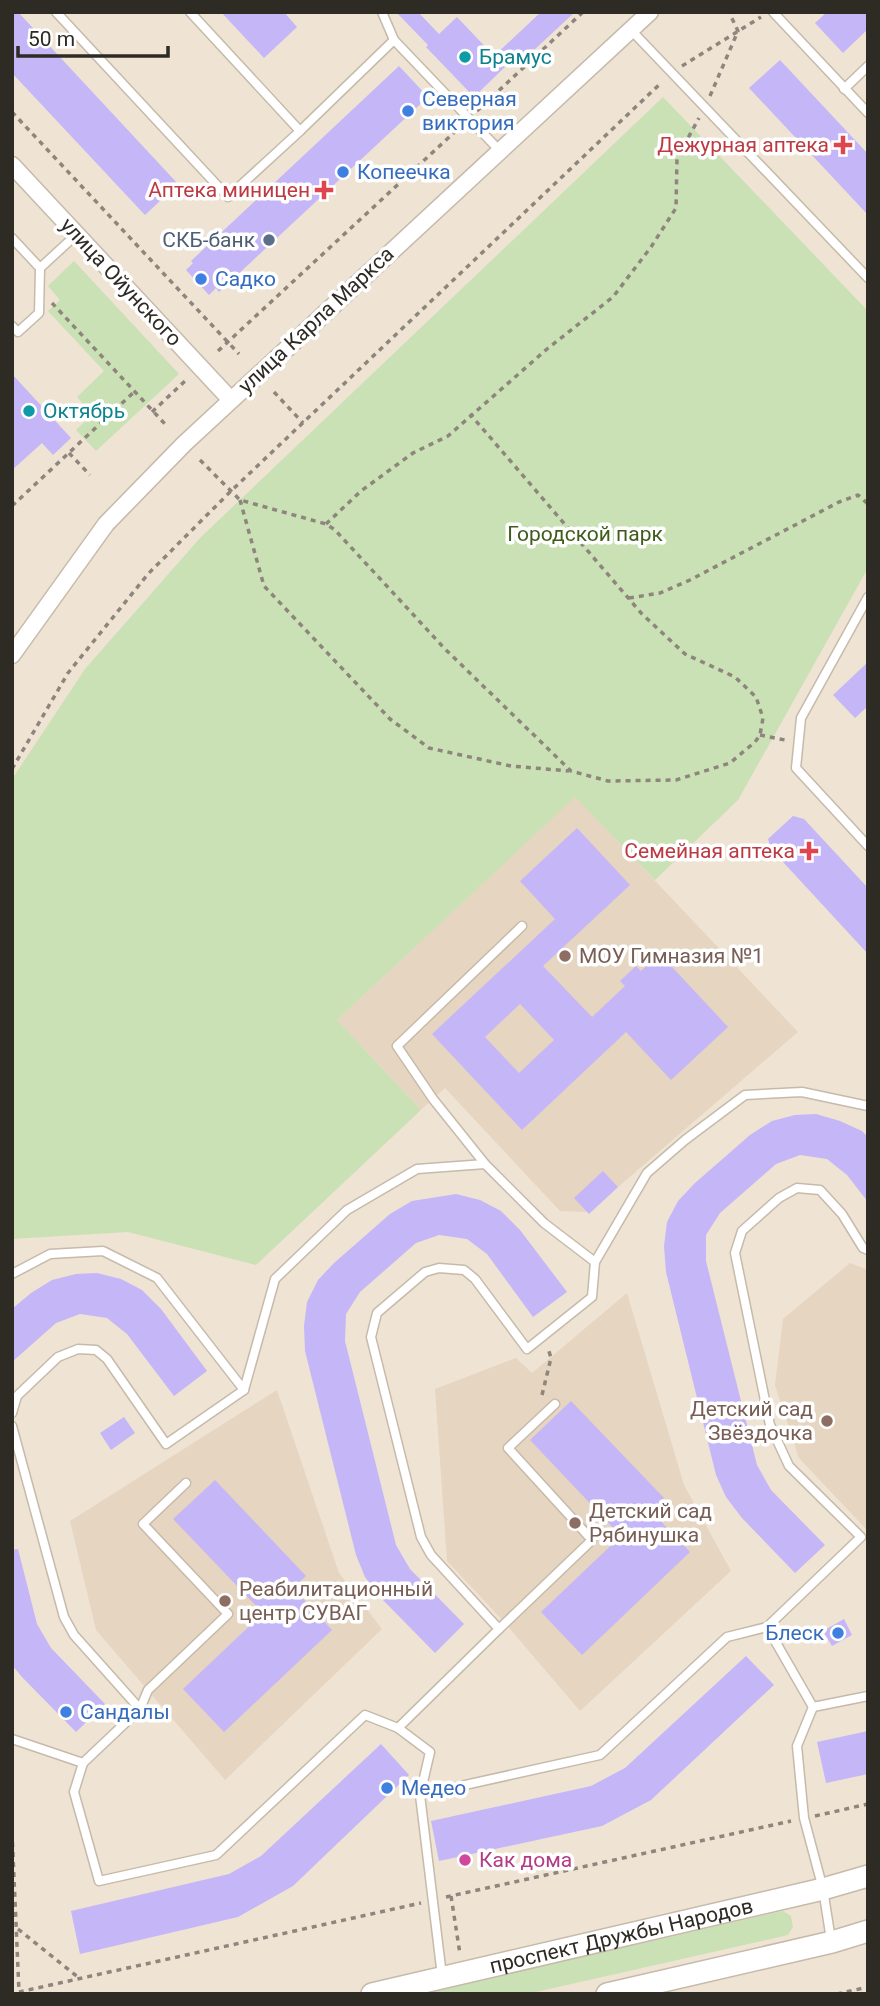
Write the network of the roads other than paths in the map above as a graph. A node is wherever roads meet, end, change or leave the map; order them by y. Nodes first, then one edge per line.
1 (56, 12) edge
2 (190, 12) edge
3 (382, 12) edge
4 (650, 12) edge
5 (771, 12) edge
6 (631, 30) junction
7 (394, 40) junction
8 (868, 66) edge
9 (844, 89) junction
10 (868, 113) edge
11 (300, 131) junction
12 (500, 151) junction
13 (12, 164) edge
14 (77, 234) junction
15 (12, 238) edge
16 (40, 268) junction
17 (868, 278) edge
18 (12, 326) edge
19 (230, 399) junction
20 (868, 597) edge
21 (12, 655) edge
22 (868, 846) edge
23 (522, 926) dead end
24 (868, 1105) edge
25 (485, 1164) junction
26 (868, 1250) edge
27 (594, 1262) junction
28 (12, 1274) edge
29 (244, 1390) junction
30 (555, 1404) dead end
31 (12, 1413) edge
32 (12, 1426) edge
33 (186, 1483) dead end
34 (868, 1530) edge
35 (861, 1537) junction
36 (767, 1627) junction
37 (499, 1629) junction
38 (868, 1696) edge
39 (813, 1707) junction
40 (140, 1709) junction
41 (398, 1728) junction
42 (12, 1739) edge
43 (83, 1763) junction
44 (420, 1795) junction
45 (868, 1876) edge
46 (823, 1889) junction
47 (868, 1931) edge
48 (832, 1942) junction
49 (442, 1978) junction
50 (372, 1994) edge
51 (607, 1994) edge

1 - 11 lane
2 - 11 lane
3 - 7 lane
4 - 6 street, улица Карла Маркса
5 - 9 lane
6 - 12 street, улица Карла Маркса
6 - 17 lane
7 - 11 lane
7 - 12 lane
8 - 9 lane
9 - 10 lane
12 - 19 street, улица Карла Маркса
13 - 14 street, улица Ойунского
14 - 16 lane
14 - 19 street, улица Ойунского
15 - 16 lane
16 - 18 lane
19 - 21 street, улица Карла Маркса
20 - 22 lane
23 - 25 lane
24 - 27 lane
25 - 27 lane
25 - 29 lane
26 - 35 lane
27 - 37 lane
28 - 29 lane
29 - 31 lane
30 - 37 lane
32 - 40 lane
33 - 40 lane
34 - 35 lane
35 - 36 lane
36 - 39 lane
36 - 44 lane
37 - 41 lane
38 - 39 lane
39 - 46 lane
40 - 43 lane
41 - 43 lane
41 - 44 lane
42 - 43 lane
44 - 49 lane
45 - 46 street, проспект Дружбы Народов
46 - 48 lane
46 - 49 street, проспект Дружбы Народов
47 - 48 street
48 - 51 street
49 - 50 street, проспект Дружбы Народов

